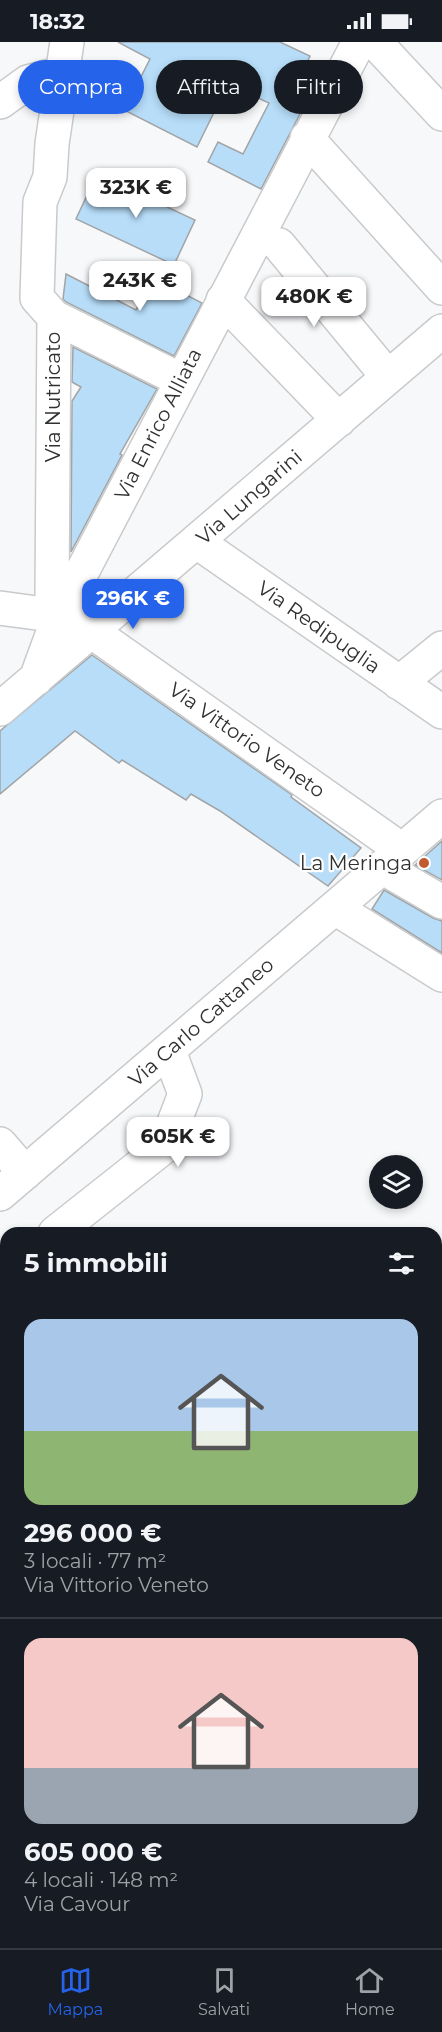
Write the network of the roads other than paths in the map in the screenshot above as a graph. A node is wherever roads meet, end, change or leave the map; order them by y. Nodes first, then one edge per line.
1 (359, 42) edge
2 (375, 42) edge
3 (65, 58) edge
4 (0, 102) edge
5 (442, 114) edge
6 (307, 138) junction
7 (279, 245) dead end
8 (442, 288) edge
9 (223, 300) junction
10 (54, 317) junction
11 (442, 331) edge
12 (388, 377) junction
13 (181, 380) junction
14 (339, 420) junction
15 (197, 542) junction
16 (0, 608) edge
17 (59, 616) junction
18 (92, 631) junction
19 (442, 648) edge
20 (36, 679) junction
21 (399, 683) junction
22 (0, 709) edge
23 (442, 712) edge
24 (442, 816) edge
25 (392, 858) junction
26 (442, 902) edge
27 (335, 908) junction
28 (442, 975) edge
29 (169, 1051) junction
30 (0, 1144) edge
31 (25, 1173) junction
32 (0, 1194) edge
33 (63, 1227) edge

1 - 6 street, Via Enrico Alliata
2 - 5 street
3 - 4 street
3 - 10 street, Via Nutricato
6 - 8 street
6 - 9 street, Via Enrico Alliata
7 - 12 street
9 - 13 street, Via Enrico Alliata
9 - 14 street
10 - 13 street
10 - 17 street, Via Nutricato
11 - 12 street, Via Lungarini
12 - 14 street, Via Lungarini
13 - 17 street, Via Enrico Alliata
14 - 15 street, Via Lungarini
15 - 18 street, Via Lungarini
15 - 21 street, Via Redipuglia
16 - 17 street, Via Vittorio Veneto
17 - 18 street, Via Vittorio Veneto
17 - 20 street, Via Enrico Alliata
18 - 20 street, Via Lungarini
18 - 25 street, Via Vittorio Veneto
19 - 21 street
20 - 22 street, Via Lungarini
21 - 23 street, Via Redipuglia
24 - 25 street, Via Carlo Cattaneo
25 - 26 street, Via Vittorio Veneto
25 - 27 street, Via Carlo Cattaneo
27 - 28 street
27 - 29 street, Via Carlo Cattaneo
29 - 31 street, Via Carlo Cattaneo
29 - 33 street
30 - 31 street
31 - 32 street, Via Carlo Cattaneo

